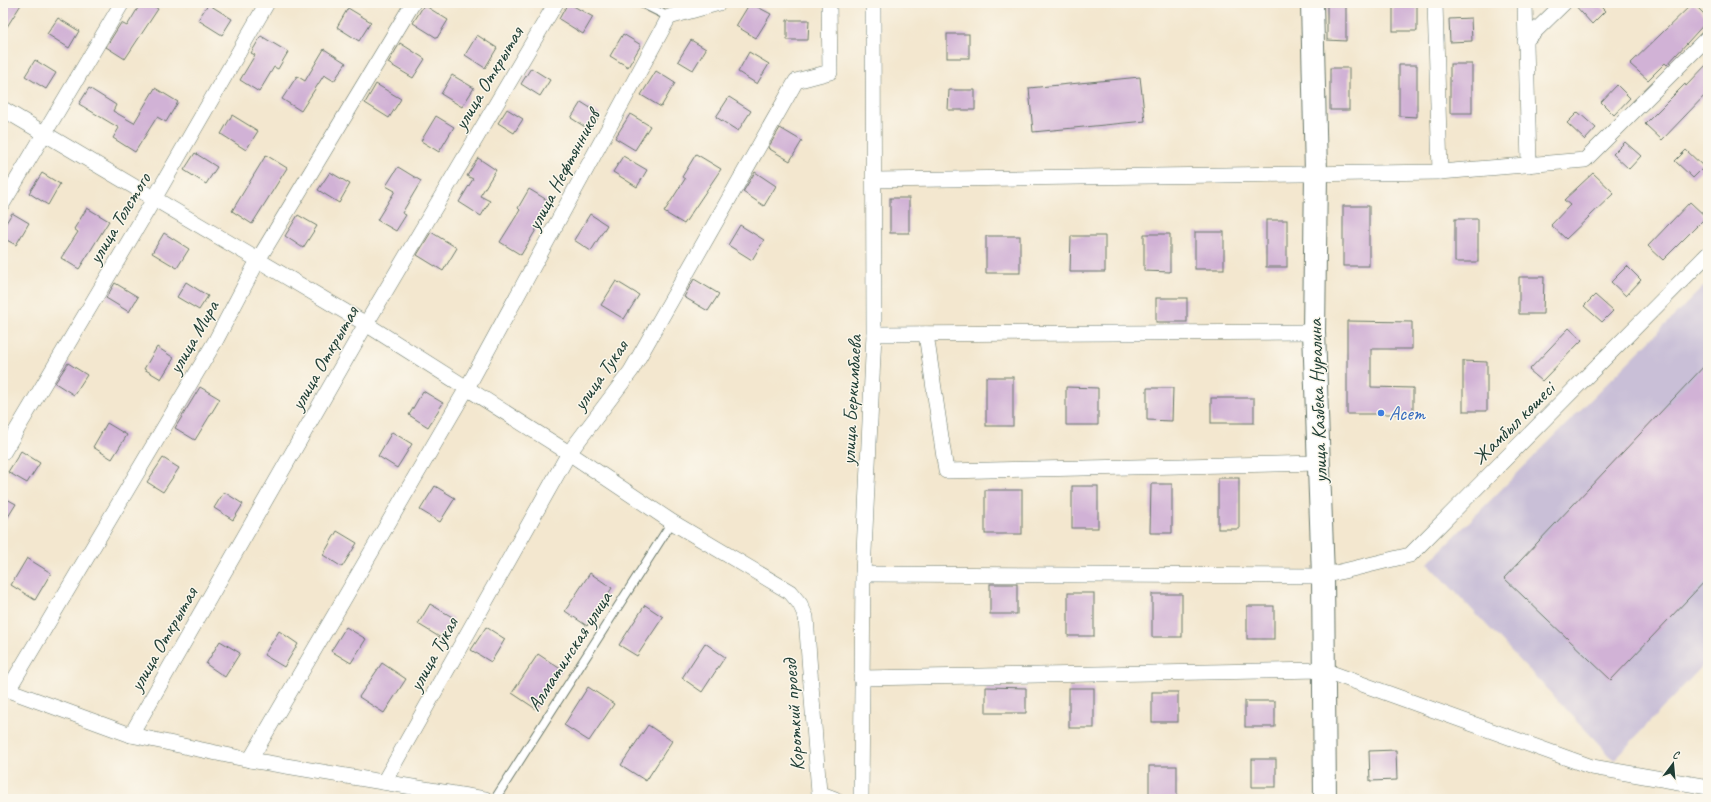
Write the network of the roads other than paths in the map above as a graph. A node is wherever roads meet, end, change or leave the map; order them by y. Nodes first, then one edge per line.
1 (122, 3) edge
2 (267, 3) edge
3 (413, 3) edge
4 (556, 3) edge
5 (641, 3) edge
6 (719, 3) edge
7 (829, 3) edge
8 (873, 3) edge
9 (1312, 3) edge
10 (1435, 3) edge
11 (1524, 3) edge
12 (1564, 3) edge
13 (669, 17) junction
14 (1708, 37) edge
15 (1525, 42) junction
16 (3, 109) edge
17 (45, 133) junction
18 (1530, 166) junction
19 (1440, 172) junction
20 (1316, 173) junction
21 (874, 180) junction
22 (154, 199) junction
23 (3, 203) edge
24 (1708, 254) edge
25 (258, 260) junction
26 (366, 324) junction
27 (1314, 332) junction
28 (874, 334) junction
29 (926, 334) junction
30 (467, 388) junction
31 (3, 453) edge
32 (570, 454) junction
33 (1319, 463) junction
34 (672, 522) junction
35 (863, 574) junction
36 (1323, 576) junction
37 (1323, 670) junction
38 (861, 678) junction
39 (131, 735) junction
40 (250, 760) junction
41 (384, 782) junction
42 (1708, 787) edge
43 (812, 796) edge
44 (485, 799) edge
45 (495, 799) edge
46 (835, 799) edge
47 (860, 799) edge
48 (1325, 799) edge

1 - 17 street
2 - 22 street, улица Толстого
3 - 25 street, улица Мира
4 - 26 street, улица Открытая
5 - 13 lane
6 - 13 street
7 - 32 street, улица Тукая
8 - 21 street, улица Беркимбаева
9 - 20 street, улица Казбека Нуралина
10 - 19 street
11 - 15 street
12 - 15 street
13 - 30 street, улица Нефтянников
14 - 18 street
15 - 18 street
16 - 17 street
17 - 22 street
17 - 23 street
18 - 19 street
19 - 20 street
20 - 21 street
20 - 27 street, улица Казбека Нуралина
21 - 28 street, улица Беркимбаева
22 - 25 street
22 - 31 street, улица Толстого
24 - 36 street, Жамбыл көшесі
25 - 26 street
25 - 39 street, улица Мира
26 - 30 street
26 - 39 street, улица Открытая
27 - 29 street
27 - 33 street, улица Казбека Нуралина
28 - 29 street
28 - 35 street, улица Беркимбаева
29 - 33 street
30 - 32 street
30 - 40 street, улица Нефтянников
32 - 34 street
32 - 41 street, улица Тукая
33 - 36 street, улица Казбека Нуралина
34 - 43 street, Короткий проезд
34 - 45 lane, Алматинская улица
35 - 36 street, Жамбыл көшесі
35 - 38 street, улица Беркимбаева
36 - 37 street, улица Казбека Нуралина
37 - 38 street
37 - 42 street
37 - 48 street, улица Казбека Нуралина
38 - 47 street, улица Беркимбаева
39 - 40 street
40 - 41 street
41 - 44 street
43 - 46 street, Короткий проезд

